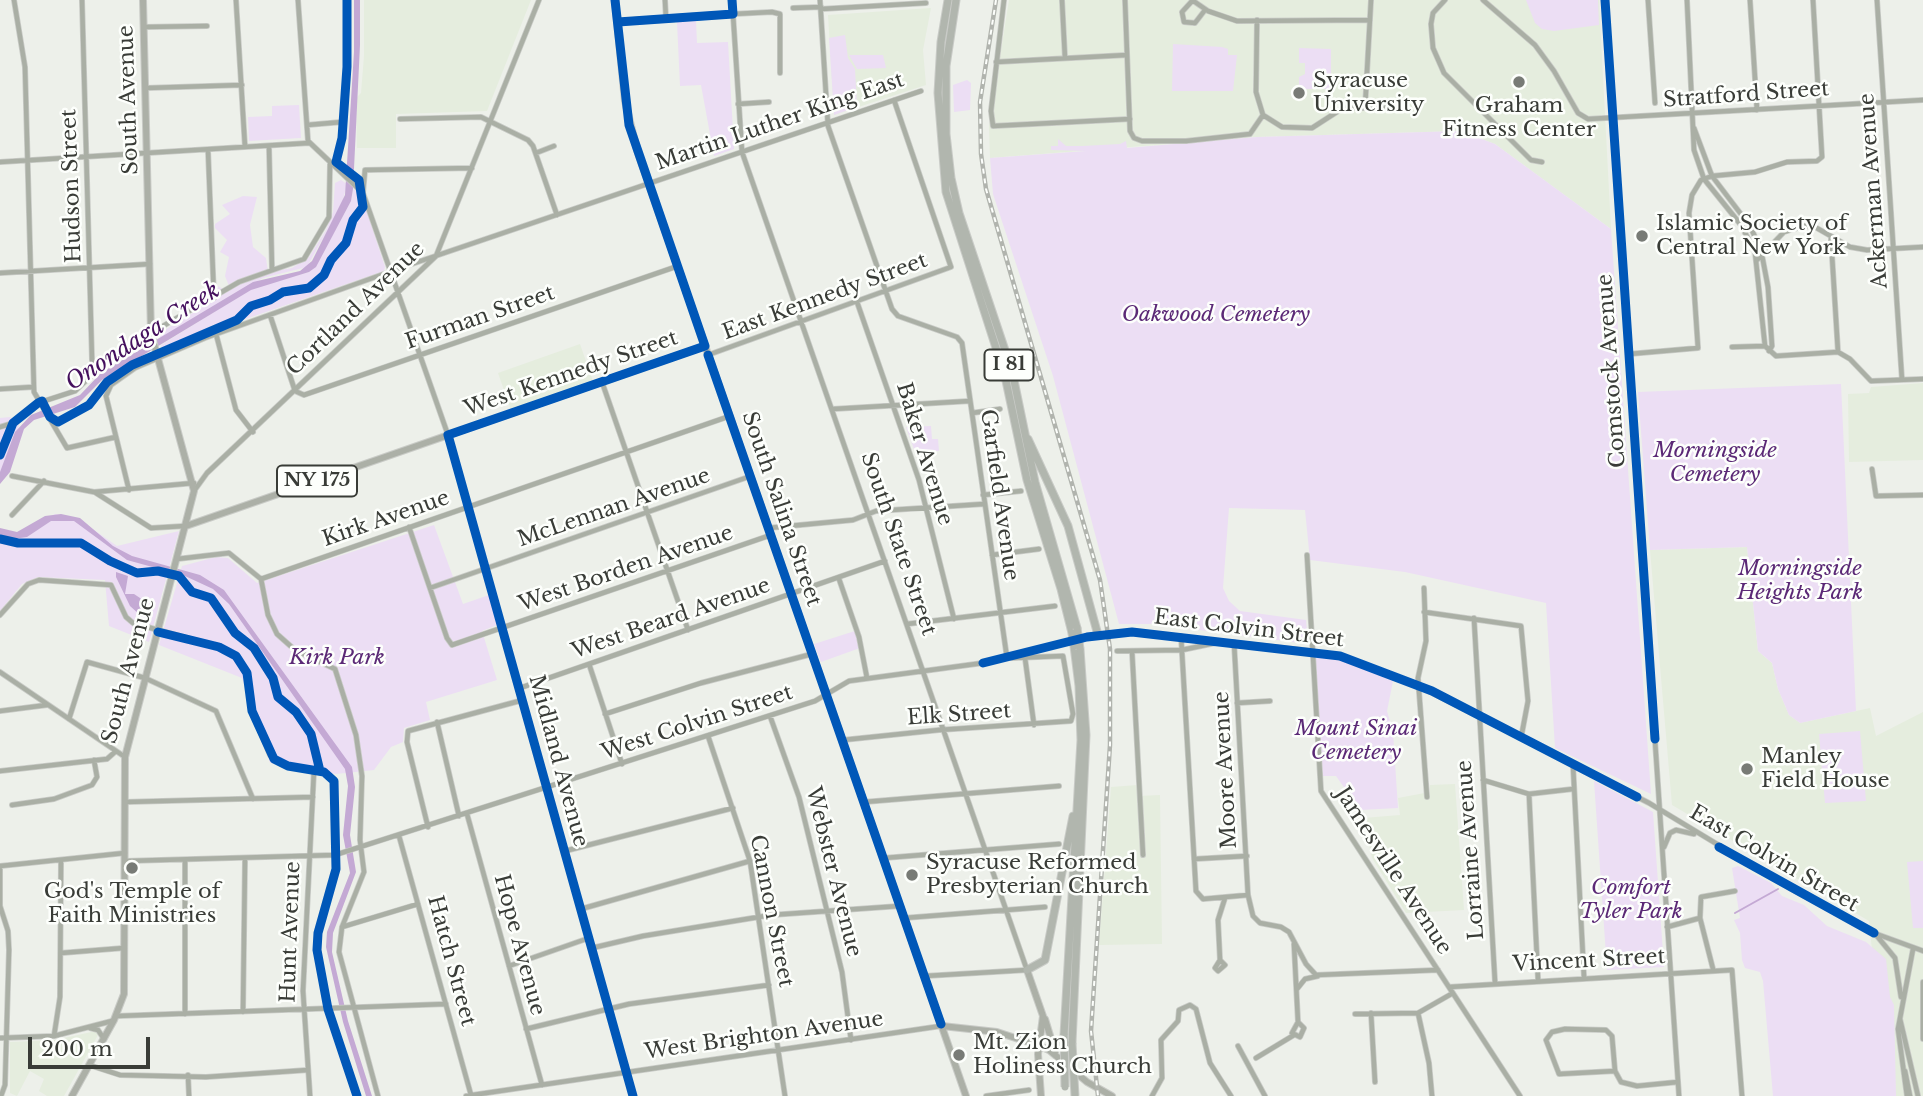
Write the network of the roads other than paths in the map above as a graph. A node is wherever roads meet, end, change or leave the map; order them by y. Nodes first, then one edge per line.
1 (14, 0) edge
2 (82, 0) edge
3 (143, 0) edge
4 (236, 0) edge
5 (298, 0) edge
6 (539, 0) edge
7 (615, 0) edge
8 (665, 0) edge
9 (732, 0) edge
10 (820, 0) edge
11 (948, 0) edge
12 (956, 0) edge
13 (1004, 0) edge
14 (1062, 0) edge
15 (1125, 0) edge
16 (1192, 0) edge
17 (1371, 0) edge
18 (1445, 0) edge
19 (1483, 0) edge
20 (1605, 0) edge
21 (1648, 0) edge
22 (1686, 0) edge
23 (1750, 0) edge
24 (1813, 0) edge
25 (1877, 0) edge
26 (912, 2) edge
27 (926, 3) dead end
28 (793, 8) dead end
29 (821, 8) junction
30 (1205, 10) junction
31 (733, 14) junction
32 (666, 19) junction
33 (1257, 20) junction
34 (1370, 20) junction
35 (618, 22) junction
36 (207, 26) dead end
37 (144, 27) junction
38 (1127, 55) junction
39 (1065, 58) junction
40 (996, 62) junction
41 (942, 67) junction
42 (780, 73) dead end
43 (242, 85) junction
44 (146, 88) junction
45 (921, 91) dead end
46 (894, 100) junction
47 (1923, 100) edge
48 (769, 102) dead end
49 (942, 102) junction
50 (1884, 102) junction
51 (1655, 103) dead end
52 (738, 104) junction
53 (1820, 105) junction
54 (1395, 107) dead end
55 (1365, 108) junction
56 (1757, 110) junction
57 (1694, 114) junction
58 (1263, 115) junction
59 (1130, 119) junction
60 (400, 120) dead end
61 (1613, 120) junction
62 (342, 122) dead end
63 (490, 122) junction
64 (828, 123) junction
65 (307, 125) junction
66 (1694, 128) junction
67 (309, 143) junction
68 (269, 146) junction
69 (554, 146) dead end
70 (245, 148) junction
71 (208, 149) junction
72 (742, 152) junction
73 (536, 153) junction
74 (148, 154) junction
75 (87, 157) junction
76 (27, 161) junction
77 (0, 162) edge
78 (1542, 162) dead end
79 (330, 163) junction
80 (472, 169) junction
81 (1712, 176) junction
82 (1704, 178) junction
83 (648, 183) junction
84 (363, 193) junction
85 (557, 215) junction
86 (1831, 238) junction
87 (1923, 247) edge
88 (1894, 249) junction
89 (1763, 255) junction
90 (436, 256) junction
91 (1757, 260) junction
92 (151, 264) junction
93 (677, 266) junction
94 (90, 268) junction
95 (272, 269) junction
96 (31, 271) junction
97 (390, 271) junction
98 (0, 272) edge
99 (886, 292) junction
100 (399, 294) junction
101 (214, 298) junction
102 (857, 302) junction
103 (270, 315) junction
104 (801, 322) junction
105 (216, 334) junction
106 (152, 335) junction
107 (705, 346) junction
108 (1732, 346) dead end
109 (1765, 346) junction
110 (1769, 352) junction
111 (1838, 352) junction
112 (1629, 354) junction
113 (708, 355) junction
114 (420, 356) junction
115 (159, 359) junction
116 (96, 371) junction
117 (1923, 379) edge
118 (1902, 380) junction
119 (602, 382) junction
120 (33, 387) junction
121 (0, 389) edge
122 (295, 391) junction
123 (970, 401) junction
124 (39, 405) junction
125 (894, 406) junction
126 (832, 409) junction
127 (1000, 409) dead end
128 (972, 413) junction
129 (730, 416) junction
130 (13, 423) junction
131 (0, 427) edge
132 (1024, 429) junction
133 (253, 432) junction
134 (448, 435) junction
135 (116, 437) junction
136 (627, 452) junction
137 (0, 454) edge
138 (1872, 470) dead end
139 (12, 476) dead end
140 (751, 477) junction
141 (45, 481) junction
142 (193, 487) junction
143 (129, 490) junction
144 (1021, 491) dead end
145 (94, 492) junction
146 (983, 495) junction
147 (1923, 495) edge
148 (984, 504) junction
149 (470, 507) junction
150 (926, 508) junction
151 (648, 513) junction
152 (869, 514) junction
153 (12, 515) dead end
154 (186, 526) junction
155 (409, 527) junction
156 (770, 532) junction
157 (1039, 549) dead end
158 (992, 555) junction
159 (1307, 555) dead end
160 (885, 561) junction
161 (176, 562) junction
162 (487, 568) junction
163 (668, 571) junction
164 (261, 579) junction
165 (839, 579) junction
166 (430, 588) junction
167 (1424, 588) dead end
168 (792, 594) junction
169 (1055, 606) dead end
170 (1000, 612) junction
171 (1424, 612) junction
172 (0, 615) edge
173 (1474, 618) junction
174 (954, 619) junction
175 (907, 624) junction
176 (504, 628) junction
177 (688, 630) junction
178 (1074, 631) junction
179 (158, 632) junction
180 (1098, 635) junction
181 (1181, 636) junction
182 (1224, 641) junction
183 (1234, 642) junction
184 (1036, 648) junction
185 (1077, 648) junction
186 (1182, 650) junction
187 (1117, 651) dead end
188 (1132, 651) junction
189 (1312, 651) junction
190 (812, 654) junction
191 (1007, 657) junction
192 (1037, 657) junction
193 (1025, 658) junction
194 (589, 664) junction
195 (335, 669) junction
196 (924, 671) junction
197 (0, 672) edge
198 (345, 672) dead end
199 (145, 678) junction
200 (867, 678) junction
201 (1419, 685) junction
202 (520, 688) junction
203 (826, 694) junction
204 (523, 700) junction
205 (1270, 701) dead end
206 (1237, 703) junction
207 (48, 705) junction
208 (0, 711) edge
209 (605, 714) junction
210 (770, 716) junction
211 (1479, 716) junction
212 (69, 719) junction
213 (437, 722) junction
214 (1034, 725) junction
215 (944, 730) junction
216 (708, 736) junction
217 (1520, 738) junction
218 (842, 740) junction
219 (116, 751) junction
220 (125, 757) junction
221 (94, 760) junction
222 (622, 764) junction
223 (1573, 765) junction
224 (0, 771) edge
225 (1078, 777) junction
226 (1483, 780) junction
227 (1059, 786) dead end
228 (548, 788) junction
229 (1574, 789) junction
230 (966, 793) junction
231 (1529, 794) junction
232 (313, 797) junction
233 (1427, 797) dead end
234 (253, 799) junction
235 (125, 802) junction
236 (864, 802) junction
237 (12, 805) dead end
238 (733, 808) junction
239 (1659, 810) junction
240 (467, 814) junction
241 (460, 817) junction
242 (428, 827) junction
243 (1699, 835) junction
244 (399, 836) junction
245 (1059, 844) dead end
246 (361, 847) junction
247 (986, 849) junction
248 (565, 851) junction
249 (1662, 851) junction
250 (1143, 855) dead end
251 (1247, 856) junction
252 (126, 857) junction
253 (310, 858) junction
254 (883, 858) junction
255 (244, 859) junction
256 (1194, 859) junction
257 (61, 860) junction
258 (185, 860) junction
259 (750, 861) junction
260 (0, 866) edge
261 (1735, 891) dead end
262 (1248, 895) junction
263 (1225, 898) junction
264 (418, 904) junction
265 (900, 906) junction
266 (1045, 907) dead end
267 (581, 909) junction
268 (1007, 909) junction
269 (827, 912) junction
270 (759, 917) junction
271 (904, 918) junction
272 (1700, 918) junction
273 (342, 927) junction
274 (1667, 927) junction
275 (1874, 933) junction
276 (589, 938) junction
277 (1294, 940) junction
278 (125, 948) junction
279 (592, 948) junction
280 (1913, 949) junction
281 (1923, 951) edge
282 (61, 953) junction
283 (1220, 960) dead end
284 (509, 966) junction
285 (1713, 969) junction
286 (1027, 970) junction
287 (1438, 970) junction
288 (1670, 971) junction
289 (925, 976) junction
290 (1319, 976) junction
291 (1584, 977) junction
292 (1538, 979) junction
293 (1495, 982) junction
294 (1923, 982) edge
295 (769, 985) junction
296 (1449, 986) junction
297 (1296, 989) junction
298 (1453, 993) junction
299 (446, 1004) junction
300 (1901, 1006) junction
301 (351, 1008) junction
302 (609, 1008) junction
303 (303, 1010) junction
304 (1042, 1010) junction
305 (243, 1012) junction
306 (1371, 1013) junction
307 (1418, 1013) junction
308 (185, 1014) junction
309 (1355, 1014) dead end
310 (1899, 1015) junction
311 (116, 1018) junction
312 (1297, 1022) junction
313 (942, 1026) junction
314 (89, 1028) junction
315 (526, 1029) junction
316 (1294, 1035) junction
317 (1922, 1036) edge
318 (54, 1037) junction
319 (0, 1038) edge
320 (7, 1038) junction
321 (104, 1039) junction
322 (851, 1040) junction
323 (1040, 1046) junction
324 (1238, 1046) dead end
325 (1049, 1050) junction
326 (780, 1051) junction
327 (1057, 1056) junction
328 (1256, 1058) dead end
329 (1038, 1062) junction
330 (89, 1065) junction
331 (308, 1070) junction
332 (1615, 1071) junction
333 (626, 1072) junction
334 (188, 1075) junction
335 (1375, 1082) dead end
336 (1678, 1082) junction
337 (542, 1085) junction
338 (1916, 1088) junction
339 (1029, 1090) dead end
340 (1908, 1093) edge
341 (1264, 1094) edge
342 (4, 1095) edge
343 (72, 1096) edge
344 (189, 1096) edge
345 (310, 1096) edge
346 (378, 1096) edge
347 (469, 1096) edge
348 (633, 1096) edge
349 (785, 1096) edge
350 (966, 1096) edge
351 (986, 1096) edge
352 (1041, 1096) edge
353 (1066, 1096) edge
354 (1075, 1096) edge
355 (1112, 1096) edge
356 (1152, 1096) edge
357 (1231, 1096) edge
358 (1432, 1096) edge
359 (1520, 1096) edge
360 (1679, 1096) edge
361 (1742, 1096) edge
362 (1918, 1096) edge

1 - 76 street
2 - 75 street, Hudson Street
3 - 37 main road, South Avenue
4 - 43 street
5 - 65 street
6 - 63 street, Cortland Avenue
7 - 35 main road, South Salina Street
8 - 32 street
9 - 31 main road, South State Street
10 - 29 street
11 - 41 highway, I 81
12 - 41 highway, I 81
13 - 40 street
14 - 39 street
15 - 38 street
16 - 30 street
16 - 30 street
17 - 34 street
18 - 78 street
19 - 61 street, Stratford Street
20 - 61 street, Comstock Avenue
21 - 51 street
22 - 57 street
23 - 56 street
24 - 53 street
25 - 50 street, Ackerman Avenue
26 - 27 street
26 - 29 street
28 - 29 street
29 - 64 street
30 - 33 street
31 - 32 main road
31 - 42 street
31 - 52 street, South State Street
32 - 35 main road
33 - 34 street
33 - 58 street
34 - 55 street
35 - 83 main road, South Salina Street
36 - 37 street
37 - 44 main road, South Avenue
38 - 39 street
38 - 59 street
39 - 40 street
40 - 59 street
41 - 49 highway, I 81
43 - 44 street
43 - 70 street
44 - 74 main road, South Avenue
45 - 46 street, Martin Luther King East
46 - 64 street, Martin Luther King East
46 - 99 street, East Kennedy Street
47 - 50 street, Stratford Street
48 - 52 street
49 - 132 highway, I 81
49 - 178 highway, I 81
50 - 53 street, Stratford Street
50 - 88 street, Ackerman Avenue
52 - 72 street, South State Street
53 - 56 street, Stratford Street
53 - 81 street
54 - 55 street
55 - 58 street
56 - 57 street, Stratford Street
57 - 61 street, Stratford Street
57 - 66 street
58 - 59 street
60 - 63 street
61 - 112 street, Comstock Avenue
62 - 65 street
63 - 73 street
63 - 80 street, Cortland Avenue
64 - 72 street, Martin Luther King East
64 - 99 street
65 - 67 street
66 - 81 street
66 - 82 street
67 - 68 street
67 - 79 street, Midland Avenue
68 - 70 street
68 - 95 street
69 - 73 street
70 - 71 street
71 - 74 street
71 - 101 street
72 - 83 street, Martin Luther King East
72 - 104 street, South State Street
73 - 85 street
74 - 75 street
74 - 92 main road, South Avenue
75 - 76 street
75 - 94 street, Hudson Street
76 - 77 street
76 - 96 street
79 - 84 street, Midland Avenue
79 - 95 street
80 - 84 street
80 - 90 street, Cortland Avenue
81 - 82 street
81 - 89 street
82 - 91 street
82 - 112 street
83 - 85 street, Martin Luther King East
83 - 93 main road, South Salina Street
84 - 97 street, Midland Avenue
85 - 90 street, Martin Luther King East
86 - 88 street
86 - 89 street
86 - 111 street
87 - 88 street
88 - 118 street, Ackerman Avenue
89 - 91 street
89 - 110 street
90 - 97 street, Martin Luther King East
90 - 100 street, Cortland Avenue
91 - 109 street
92 - 94 street
92 - 106 main road, South Avenue
93 - 107 main road, South Salina Street
93 - 114 street, Furman Street
94 - 96 street
94 - 116 street, Hudson Street
95 - 101 street
96 - 98 street
96 - 120 street
97 - 100 street, Midland Avenue
97 - 103 street, Martin Luther King East
99 - 102 street, East Kennedy Street
99 - 123 street, Garfield Avenue
100 - 114 street, Midland Avenue
100 - 122 street, Cortland Avenue
101 - 106 street
102 - 104 street, East Kennedy Street
102 - 125 street, Baker Avenue
103 - 105 street, Martin Luther King East
103 - 122 street
104 - 113 street, East Kennedy Street
104 - 126 street, South State Street
105 - 115 street, Martin Luther King East
105 - 133 street
106 - 115 main road, South Avenue
106 - 116 street
107 - 113 main road, South Salina Street
107 - 119 main road, West Kennedy Street / NY 175
108 - 109 street
109 - 110 street
110 - 111 street
111 - 118 street
112 - 239 street, Comstock Avenue
113 - 129 main road, South Salina Street
114 - 122 street, Furman Street
114 - 134 street, Midland Avenue
115 - 135 street, Martin Luther King East
115 - 142 main road, South Avenue
116 - 124 street
117 - 118 street
119 - 134 main road, West Kennedy Street / NY 175
119 - 136 street
120 - 121 street
120 - 124 street
122 - 133 street, Cortland Avenue
123 - 125 street
123 - 128 street, Garfield Avenue
124 - 130 street
124 - 135 street
125 - 126 street
125 - 150 street, Baker Avenue
126 - 152 street, South State Street
127 - 128 street
128 - 146 street, Garfield Avenue
129 - 136 street, Kirk Avenue
129 - 140 main road, South Salina Street
130 - 131 street
130 - 137 street
132 - 178 highway, I 81
132 - 180 highway
133 - 142 street, Cortland Avenue
134 - 149 street, Midland Avenue
134 - 154 main road, West Kennedy Street / NY 175
135 - 143 street
136 - 149 street, Kirk Avenue
136 - 151 street
138 - 147 street
139 - 141 street
140 - 151 street, McLennan Avenue
140 - 156 main road, South Salina Street
141 - 145 street
141 - 153 street
142 - 143 street
142 - 154 main road, South Avenue
143 - 145 street
144 - 146 street
145 - 154 street, West Kennedy Street
146 - 148 street, Garfield Avenue
148 - 150 street, West Borden Avenue
148 - 158 street, Garfield Avenue
149 - 155 street, Kirk Avenue
149 - 162 street, Midland Avenue
150 - 152 street, West Borden Avenue
150 - 174 street, Baker Avenue
151 - 162 street, McLennan Avenue
151 - 163 street
152 - 156 street, West Borden Avenue
152 - 160 street, South State Street
154 - 161 main road, South Avenue
155 - 164 street, Kirk Avenue
155 - 166 street
156 - 163 street, West Borden Avenue
156 - 168 main road, South Salina Street
157 - 158 street
158 - 170 street, Garfield Avenue
159 - 189 street, Jamesville Avenue
160 - 165 street, West Beard Avenue
160 - 175 street, South State Street
161 - 164 street
161 - 179 main road, South Avenue
162 - 166 street, McLennan Avenue
162 - 176 street, Midland Avenue
163 - 176 street, West Borden Avenue
163 - 177 street
164 - 195 street
165 - 168 street, West Beard Avenue
165 - 200 street
166 - 176 street, West Borden Avenue
167 - 171 street
168 - 177 street, West Beard Avenue
168 - 190 main road, South Salina Street
169 - 170 street
170 - 174 street
170 - 191 street, Garfield Avenue
171 - 173 street
171 - 201 street
172 - 179 street
173 - 211 street, Lorraine Avenue
173 - 217 street
174 - 175 street
175 - 196 street, South State Street
176 - 202 street, Midland Avenue
177 - 194 street, West Beard Avenue
178 - 185 highway, I 81, bridge
179 - 199 main road, South Avenue
179 - 232 street, Hunt Avenue
180 - 181 street, East Colvin Street
180 - 184 street, East Colvin Street
181 - 182 street, East Colvin Street
181 - 186 street
182 - 183 street, East Colvin Street
182 - 186 street, East Colvin Street
183 - 189 street, East Colvin Street
183 - 206 street, Moore Avenue
184 - 191 street, East Colvin Street
184 - 192 street
185 - 225 highway, I 81
185 - 354 highway, I 81, bridge
186 - 188 street, East Colvin Street
186 - 256 street
187 - 188 street, East Colvin Street
188 - 250 street
189 - 201 street, East Colvin Street
189 - 287 street, Jamesville Avenue
190 - 203 main road, South Salina Street
190 - 209 street
191 - 193 street, East Colvin Street
191 - 196 street, East Colvin Street
192 - 193 street, East Colvin Street
192 - 214 street, Elk Street
193 - 214 street
194 - 202 street, West Beard Avenue
194 - 209 street
195 - 198 street
195 - 246 street
196 - 200 street, East Colvin Street
196 - 215 street, South State Street
197 - 207 street
199 - 212 street
199 - 220 main road, South Avenue
199 - 234 street
200 - 203 street, East Colvin Street
201 - 211 street, East Colvin Street
201 - 233 street
202 - 204 street, Midland Avenue
203 - 210 street, West Colvin Street
203 - 218 main road, South Salina Street
204 - 213 street
204 - 228 street, Midland Avenue
205 - 206 street
206 - 251 street, Moore Avenue
207 - 208 street
207 - 212 street
209 - 222 street
210 - 216 street, West Colvin Street
210 - 269 street, Webster Avenue
211 - 217 street, East Colvin Street
211 - 226 street, Lorraine Avenue
212 - 219 street
213 - 241 street
213 - 242 street
214 - 215 street, Elk Street
215 - 218 street, Elk Street
215 - 230 street, South State Street
216 - 222 street, West Colvin Street
216 - 238 street, Cannon Street
217 - 223 street, East Colvin Street
218 - 236 main road, South Salina Street
219 - 220 street
219 - 221 street
220 - 235 main road, South Avenue
221 - 224 street
221 - 237 street
222 - 228 street, West Colvin Street
223 - 229 street
223 - 239 street, East Colvin Street
225 - 286 highway
225 - 353 highway, I 81, bridge
226 - 231 street
226 - 293 street, Lorraine Avenue
227 - 230 street
228 - 240 street, West Colvin Street
228 - 248 street, Midland Avenue
229 - 231 street
229 - 291 street
230 - 236 street
230 - 247 street, South State Street
231 - 292 street
232 - 234 street
232 - 253 street, Hunt Avenue
234 - 235 street
235 - 252 main road, South Avenue
236 - 254 main road, South Salina Street
238 - 248 street
238 - 259 street, Cannon Street
239 - 243 street, East Colvin Street
239 - 249 street, Comstock Avenue
240 - 241 street, West Colvin Street
240 - 284 street, Hope Avenue
241 - 242 street, West Colvin Street
242 - 244 street, West Colvin Street
243 - 249 street
243 - 275 street, East Colvin Street
244 - 246 street, West Colvin Street
244 - 264 street, Hatch Street
245 - 247 street
246 - 253 street, West Colvin Street
246 - 273 street
247 - 254 street
247 - 268 street, South State Street
248 - 267 street, Midland Avenue
249 - 274 street, Comstock Avenue
251 - 256 street
251 - 262 street, Moore Avenue
252 - 257 street, West Colvin Street
252 - 258 street, West Colvin Street
252 - 278 main road, South Avenue
253 - 255 street, West Colvin Street
253 - 303 street, Hunt Avenue
254 - 265 main road, South Salina Street
255 - 258 street, West Colvin Street
255 - 305 street
256 - 263 street
257 - 260 street, West Colvin Street
257 - 282 street
258 - 308 street
259 - 267 street
259 - 270 street, Cannon Street
260 - 320 street
261 - 272 street
262 - 263 street
262 - 277 street
263 - 283 street
264 - 273 street
264 - 299 street, Hatch Street
265 - 269 street
265 - 271 main road, South Salina Street
266 - 268 street
267 - 276 street, Midland Avenue
268 - 271 street
268 - 286 street, South State Street
269 - 270 street
269 - 322 street, Webster Avenue
270 - 279 street
270 - 295 street, Cannon Street
271 - 289 main road, South Salina Street
272 - 274 street
272 - 285 street
273 - 301 street
274 - 288 street, Comstock Avenue
275 - 280 street, East Colvin Street
275 - 300 street
276 - 279 street, Midland Avenue
276 - 284 street
277 - 290 street
277 - 297 street
278 - 282 street
278 - 311 main road, South Avenue
279 - 302 street, Midland Avenue
280 - 281 street, East Colvin Street
280 - 300 street
282 - 318 street
284 - 315 street, Hope Avenue
285 - 288 street, Vincent Street
285 - 361 street, Vincent Street
286 - 289 street
286 - 304 main road, South State Street
287 - 290 street
287 - 296 street, Jamesville Avenue
288 - 291 street, Vincent Street
288 - 336 street, Comstock Avenue
289 - 313 main road, South Salina Street
290 - 297 street
291 - 292 street, Vincent Street
292 - 293 street, Vincent Street
293 - 296 street, Vincent Street
294 - 317 street
295 - 302 street
295 - 326 street, Cannon Street
296 - 298 street, Jamesville Avenue
297 - 312 street
298 - 307 street
298 - 359 street, Jamesville Avenue
299 - 301 street
299 - 347 street, Hatch Street
300 - 310 street
301 - 303 street
301 - 346 street
302 - 315 street
302 - 333 street, Midland Avenue
303 - 305 street
303 - 331 street, Hunt Avenue
304 - 323 main road, South State Street
304 - 327 main road
305 - 308 street
306 - 307 street
306 - 309 street
306 - 335 street
307 - 358 street
308 - 311 street
310 - 338 street
310 - 340 street
311 - 314 street
311 - 321 main road, South Avenue
312 - 316 street
312 - 316 street
313 - 322 street, West Brighton Avenue
313 - 323 main road
313 - 350 main road, South Salina Street
314 - 318 street
314 - 321 street
315 - 337 street, Hope Avenue
316 - 328 street
318 - 320 street
319 - 320 street
320 - 342 street
321 - 330 main road, South Avenue
322 - 326 street, West Brighton Avenue
323 - 325 main road
323 - 329 main road, South State Street
324 - 341 street
325 - 327 main road
325 - 329 main road
326 - 333 street, West Brighton Avenue
326 - 349 street, Cannon Street
327 - 355 main road
329 - 352 main road, South State Street
330 - 334 street
330 - 343 main road, South Avenue
331 - 334 street
331 - 345 street, Hunt Avenue
332 - 332 street
332 - 336 street
333 - 337 street, West Brighton Avenue
333 - 348 street, Midland Avenue
334 - 344 street
336 - 360 street, Comstock Avenue
337 - 347 street, West Brighton Avenue
338 - 340 street
338 - 362 street
339 - 351 street
356 - 357 street

